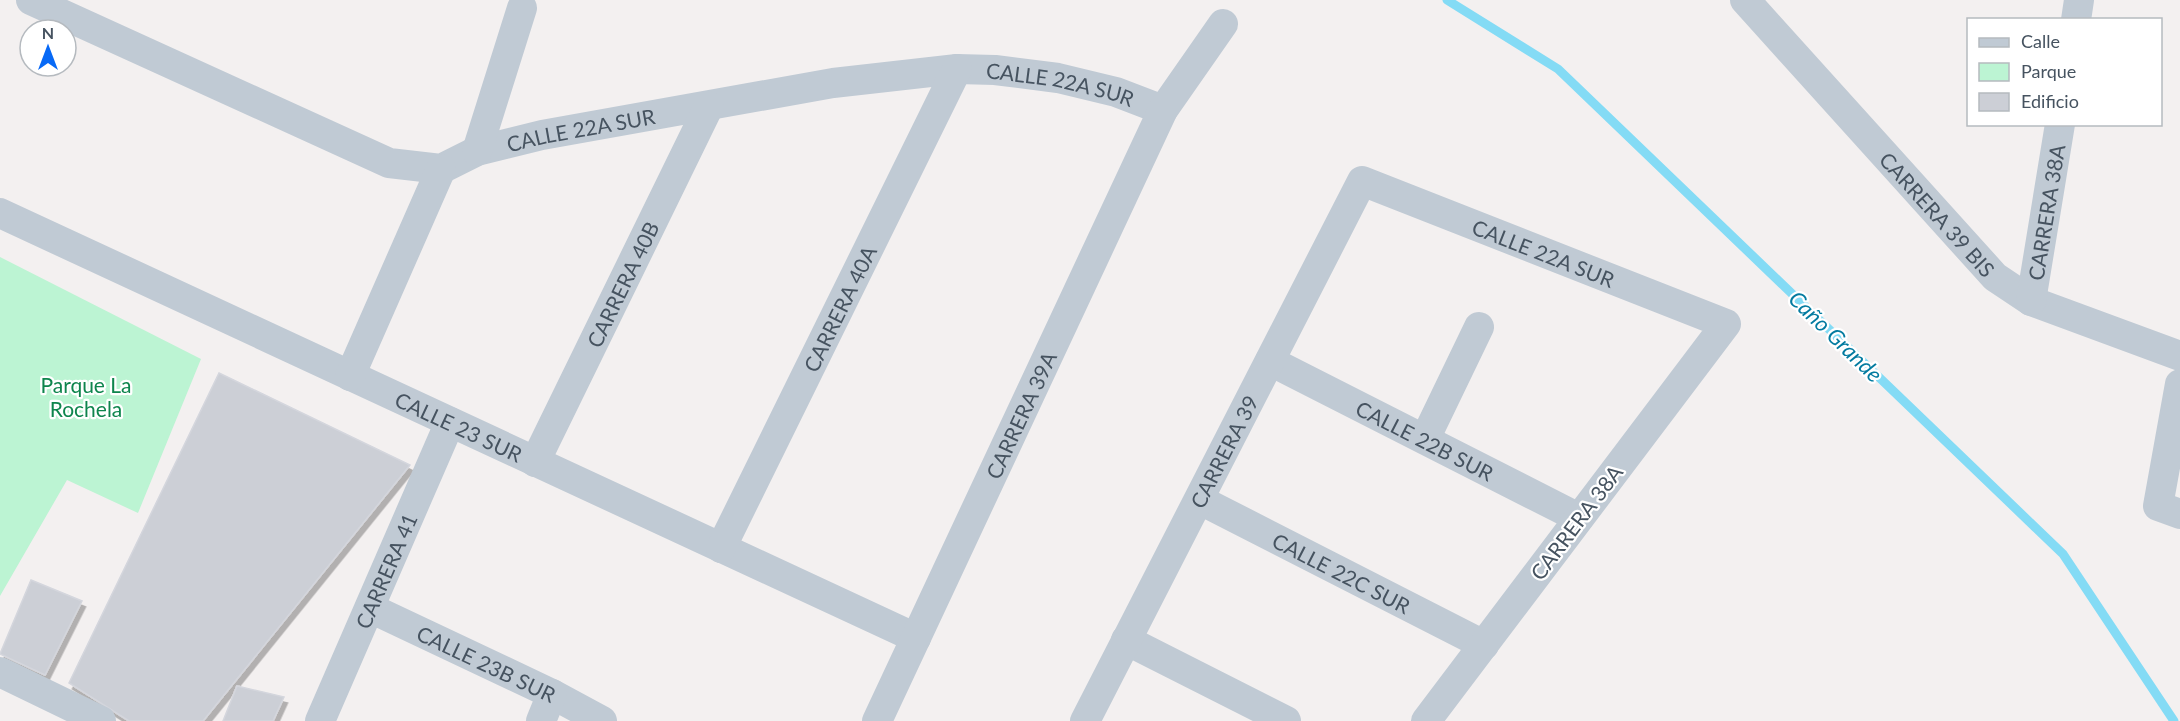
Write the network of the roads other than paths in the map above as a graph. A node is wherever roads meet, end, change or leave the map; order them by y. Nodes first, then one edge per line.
1 (31, 0) edge
2 (1745, 0) edge
3 (2079, 0) edge
4 (522, 8) dead end
5 (2076, 18) edge
6 (1223, 24) dead end
7 (957, 69) junction
8 (709, 106) junction
9 (1163, 110) junction
10 (2060, 126) edge
11 (477, 151) junction
12 (441, 170) junction
13 (1362, 181) joint
14 (0, 213) edge
15 (2031, 301) junction
16 (1726, 324) joint
17 (1479, 327) dead end
18 (2180, 356) edge
19 (1270, 361) junction
20 (350, 376) junction
21 (2180, 384) edge
22 (450, 422) junction
23 (1425, 439) junction
24 (535, 462) junction
25 (1200, 500) junction
26 (2169, 510) edge
27 (1579, 518) junction
28 (721, 548) junction
29 (370, 608) junction
30 (916, 638) junction
31 (1126, 640) junction
32 (1484, 645) junction
33 (0, 672) edge
34 (546, 708) edge
35 (101, 721) edge
36 (320, 721) edge
37 (602, 721) edge
38 (877, 721) edge
39 (1085, 721) edge
40 (1286, 721) edge
41 (1426, 721) edge

1 - 12 street
2 - 15 street, CARRERA 39 BIS
3 - 5 street
4 - 11 street
6 - 9 street, CARRERA 39A
7 - 8 street, CALLE 22A SUR
7 - 9 street, CALLE 22A SUR
7 - 28 street, CARRERA 40A
8 - 11 street, CALLE 22A SUR
8 - 24 street, CARRERA 40B
9 - 30 street, CARRERA 39A
10 - 15 street, CARRERA 38A
11 - 12 street, CALLE 22A SUR
12 - 20 street
13 - 16 street, CALLE 22A SUR
13 - 19 street, CARRERA 39
14 - 20 street, CALLE 23 SUR
15 - 18 street, CARRERA 39 BIS
16 - 27 street, CARRERA 38A
17 - 23 street
19 - 23 street, CALLE 22B SUR
19 - 25 street, CARRERA 39
20 - 22 street, CALLE 23 SUR
21 - 26 street
22 - 24 street, CALLE 23 SUR
22 - 29 street, CARRERA 41
23 - 27 street, CALLE 22B SUR
24 - 28 street, CALLE 23 SUR
25 - 31 street, CARRERA 39
25 - 32 street, CALLE 22C SUR
27 - 32 street, CARRERA 38A
28 - 30 street, CALLE 23 SUR
29 - 34 street, CALLE 23B SUR
29 - 36 street, CARRERA 41
30 - 38 street, CARRERA 39A
31 - 39 street, CARRERA 39
31 - 40 street
32 - 41 street, CARRERA 38A
33 - 35 street
34 - 37 street, CALLE 23B SUR

